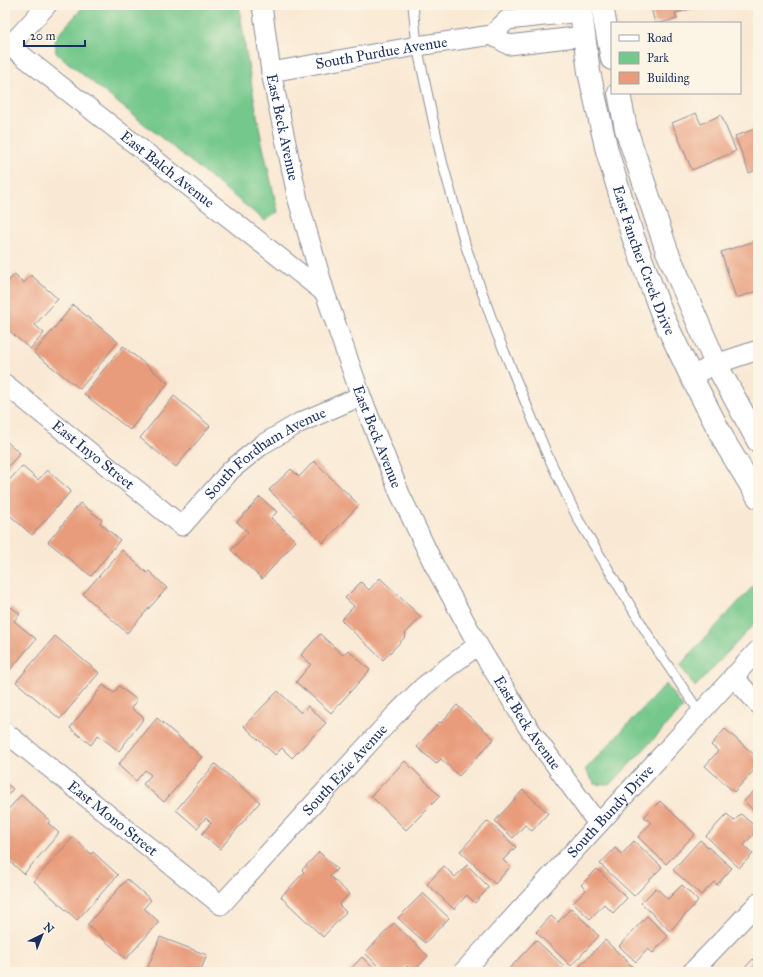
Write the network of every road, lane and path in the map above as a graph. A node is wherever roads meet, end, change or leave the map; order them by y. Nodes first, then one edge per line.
1 (47, 5) edge
2 (262, 5) edge
3 (413, 5) edge
4 (602, 5) edge
5 (580, 8) edge
6 (492, 35) junction
7 (584, 36) junction
8 (417, 46) junction
9 (7, 48) edge
10 (611, 54) edge
11 (271, 72) junction
12 (619, 94) edge
13 (324, 292) junction
14 (758, 350) edge
15 (716, 364) junction
16 (691, 376) junction
17 (5, 384) edge
18 (360, 396) junction
19 (758, 441) edge
20 (758, 497) edge
21 (182, 526) joint
22 (478, 645) junction
23 (758, 650) edge
24 (733, 676) junction
25 (758, 704) edge
26 (700, 713) junction
27 (5, 732) edge
28 (598, 824) junction
29 (758, 902) edge
30 (221, 905) joint
31 (463, 972) edge
32 (692, 972) edge

1 - 9 street
2 - 11 street, East Beck Avenue
3 - 8 lane
4 - 10 street
5 - 6 street
5 - 7 street, East Fancher Creek Drive
6 - 7 street
6 - 8 street, South Purdue Avenue
7 - 16 street, East Fancher Creek Drive
8 - 11 street, South Purdue Avenue
8 - 26 lane
9 - 13 street, East Balch Avenue
11 - 13 street, East Beck Avenue
12 - 15 street, East Fancher Creek Drive
13 - 18 street, East Beck Avenue
14 - 15 street
15 - 16 street
15 - 19 street, East Fancher Creek Drive
16 - 20 street, East Fancher Creek Drive
17 - 21 street, East Inyo Street
18 - 21 street, South Fordham Avenue
18 - 22 street, East Beck Avenue
22 - 28 street, East Beck Avenue
22 - 30 street, South Ezie Avenue
23 - 24 street, South Bundy Drive
24 - 25 street
24 - 26 street, South Bundy Drive
26 - 28 street, South Bundy Drive
27 - 30 street, East Mono Street
28 - 31 street, South Bundy Drive
29 - 32 street

